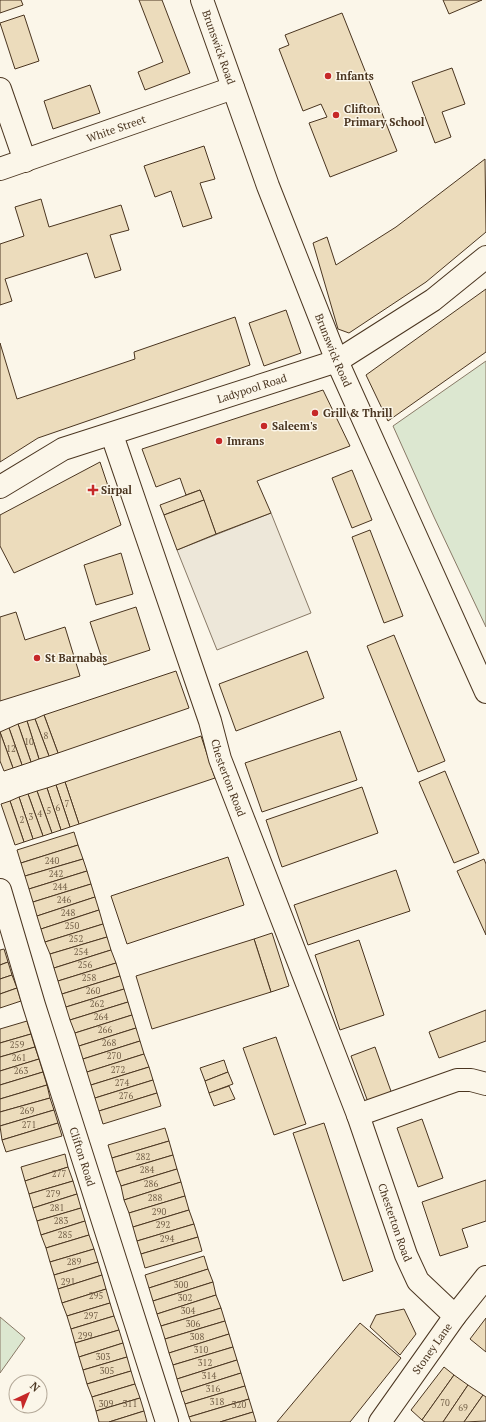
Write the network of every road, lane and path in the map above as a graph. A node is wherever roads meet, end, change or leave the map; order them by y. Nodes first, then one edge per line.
1 (202, 0) edge
2 (233, 88) junction
3 (0, 89) edge
4 (25, 161) junction
5 (0, 169) edge
6 (486, 258) edge
7 (337, 361) junction
8 (112, 435) junction
9 (0, 487) edge
10 (486, 692) edge
11 (0, 890) edge
12 (486, 1084) edge
13 (358, 1115) junction
14 (486, 1277) edge
15 (455, 1316) junction
16 (382, 1421) edge
17 (167, 1422) edge

1 - 2 street, Brunswick Road
2 - 4 street, White Street
2 - 7 street, Brunswick Road
3 - 4 street
4 - 5 street, White Street
6 - 7 street, Ladypool Road
7 - 8 street, Ladypool Road
7 - 10 street, Brunswick Road
8 - 9 street, Ladypool Road
8 - 13 street, Chesterton Road
11 - 17 street, Clifton Road
12 - 13 street
13 - 15 street, Chesterton Road
14 - 15 street, Stoney Lane
15 - 16 street, Stoney Lane

